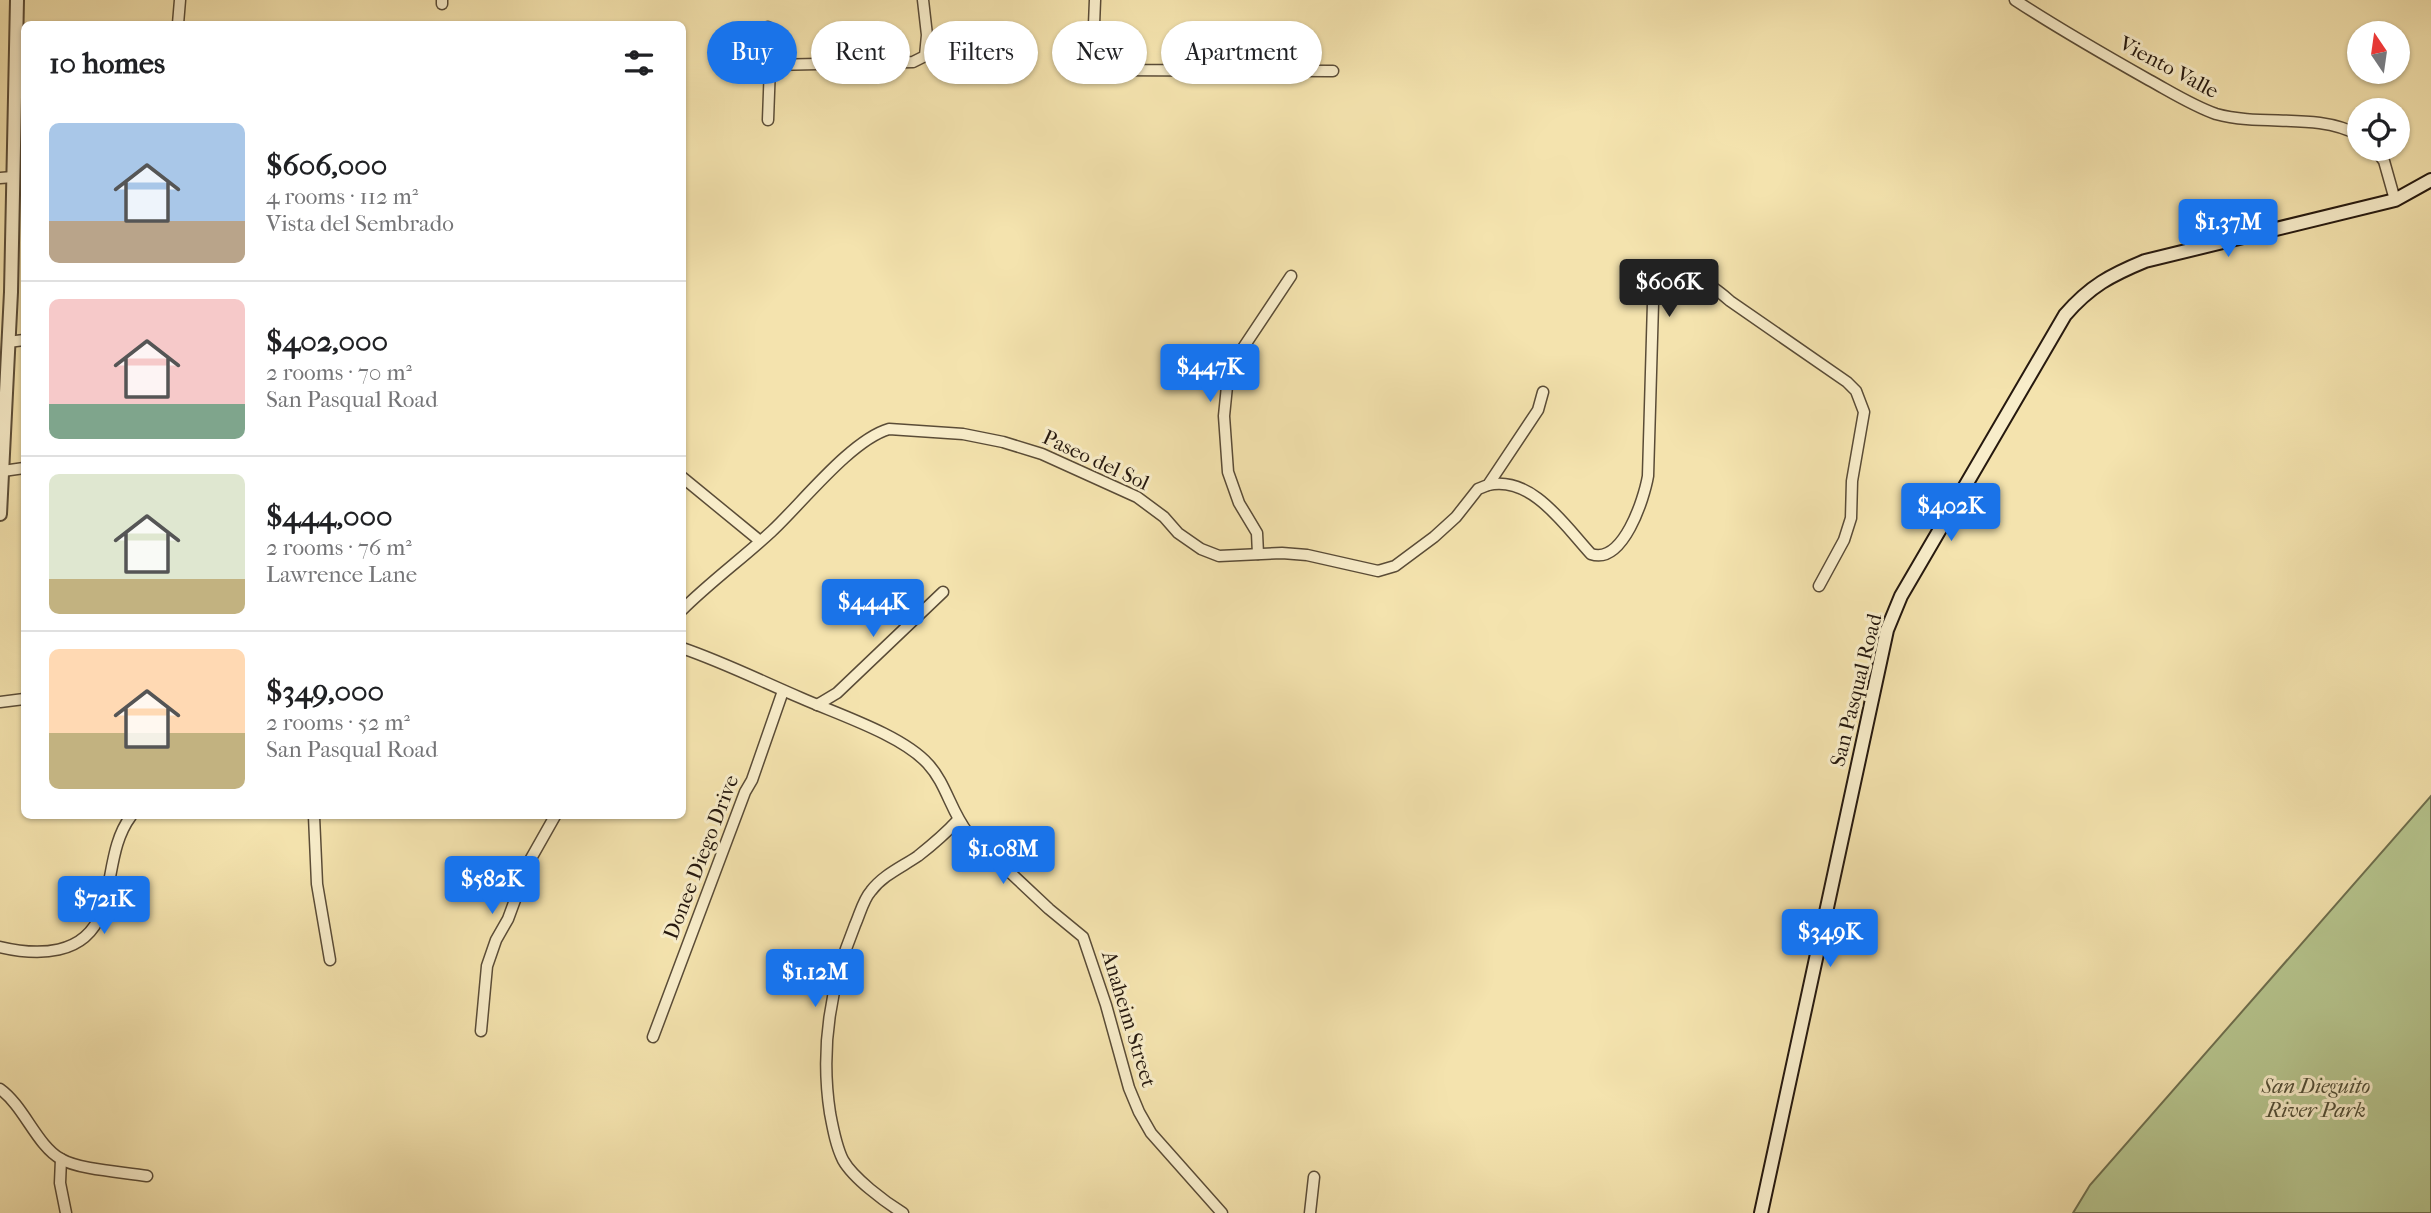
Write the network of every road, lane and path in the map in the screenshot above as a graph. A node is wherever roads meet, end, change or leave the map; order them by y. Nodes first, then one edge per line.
1 (17, 0) edge
2 (180, 0) edge
3 (923, 0) edge
4 (1095, 0) edge
5 (2015, 0) edge
6 (178, 21) edge
7 (797, 64) edge
8 (1333, 71) dead end
9 (769, 84) edge
10 (768, 120) dead end
11 (2347, 128) edge
12 (2384, 161) edge
13 (6, 177) edge
14 (2431, 180) edge
15 (2395, 200) junction
16 (1291, 276) dead end
17 (21, 340) edge
18 (8, 342) junction
19 (4, 356) edge
20 (1543, 392) dead end
21 (21, 468) edge
22 (3, 471) junction
23 (686, 480) edge
24 (1488, 485) junction
25 (0, 514) edge
26 (760, 541) junction
27 (1258, 554) junction
28 (1819, 586) dead end
29 (943, 592) dead end
30 (686, 606) edge
31 (686, 650) edge
32 (783, 691) junction
33 (21, 699) edge
34 (0, 702) edge
35 (817, 705) junction
36 (129, 819) edge
37 (314, 819) edge
38 (553, 819) edge
39 (958, 820) junction
40 (0, 947) edge
41 (330, 960) dead end
42 (481, 1031) dead end
43 (653, 1037) dead end
44 (0, 1089) edge
45 (61, 1159) junction
46 (147, 1176) dead end
47 (1314, 1177) dead end
48 (66, 1213) edge
49 (903, 1213) edge
50 (1222, 1213) edge
51 (1310, 1213) edge
52 (1761, 1213) edge

1 - 13 main road
2 - 6 street
3 - 7 street
4 - 8 street
5 - 11 street, Viento Valle
9 - 10 street
12 - 15 street
13 - 18 main road
14 - 15 main road, San Pasqual Road
15 - 52 main road, San Pasqual Road
16 - 27 street
17 - 18 street
18 - 19 main road
19 - 22 main road
20 - 24 street, Paseo del Sol
21 - 22 street
22 - 25 main road
23 - 26 street
24 - 27 street, Paseo del Sol
24 - 28 street
26 - 27 street, Paseo del Sol
26 - 30 street, Paseo del Sol
29 - 35 street
31 - 32 street, Anaheim Street
32 - 35 street, Anaheim Street
32 - 43 street, Donee Diego Drive
33 - 34 street
35 - 39 street, Anaheim Street
36 - 40 street
37 - 41 street
38 - 42 street
39 - 49 street
39 - 50 street, Anaheim Street
44 - 45 street
45 - 46 street
45 - 48 street
47 - 51 street

